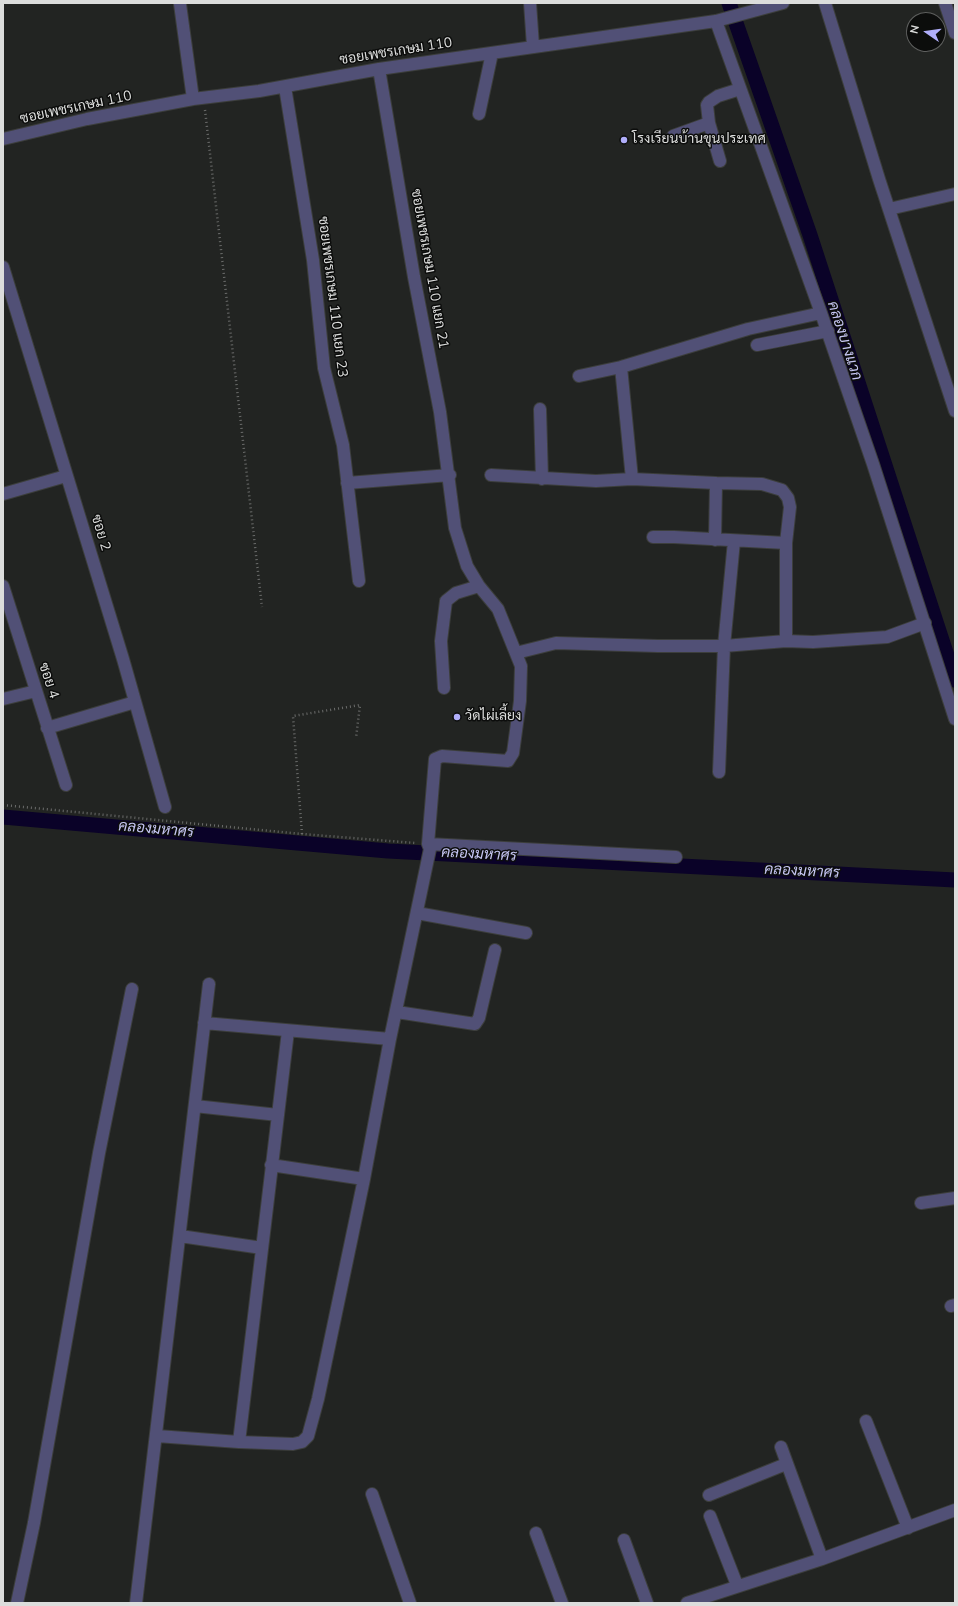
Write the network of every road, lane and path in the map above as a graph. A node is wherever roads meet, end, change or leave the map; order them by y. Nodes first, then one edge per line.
1 (530, 3) edge
2 (783, 3) edge
3 (825, 3) edge
4 (946, 3) edge
5 (180, 4) edge
6 (720, 20) junction
7 (955, 34) edge
8 (533, 46) junction
9 (492, 52) junction
10 (378, 69) junction
11 (285, 87) junction
12 (740, 89) junction
13 (198, 98) junction
14 (479, 114) dead end
15 (709, 123) junction
16 (673, 136) dead end
17 (8, 138) edge
18 (720, 161) dead end
19 (955, 194) edge
20 (889, 209) junction
21 (3, 267) edge
22 (821, 313) junction
23 (828, 331) junction
24 (757, 345) dead end
25 (621, 367) junction
26 (579, 376) dead end
27 (540, 409) dead end
28 (955, 411) edge
29 (450, 475) junction
30 (491, 475) dead end
31 (66, 476) junction
32 (542, 479) junction
33 (632, 479) junction
34 (347, 483) junction
35 (716, 483) junction
36 (3, 494) edge
37 (654, 537) dead end
38 (714, 540) junction
39 (734, 541) junction
40 (786, 543) junction
41 (359, 581) dead end
42 (3, 586) edge
43 (479, 586) junction
44 (262, 606) dead end
45 (925, 623) junction
46 (786, 641) junction
47 (724, 646) junction
48 (516, 653) junction
49 (444, 688) dead end
50 (36, 692) junction
51 (3, 699) edge
52 (135, 702) junction
53 (955, 720) edge
54 (47, 728) junction
55 (356, 738) dead end
56 (719, 772) dead end
57 (66, 785) dead end
58 (3, 805) edge
59 (165, 808) dead end
60 (302, 834) junction
61 (429, 846) junction
62 (676, 857) dead end
63 (417, 913) junction
64 (526, 933) dead end
65 (494, 950) dead end
66 (209, 984) dead end
67 (132, 989) dead end
68 (397, 1012) junction
69 (204, 1023) junction
70 (288, 1031) junction
71 (390, 1040) junction
72 (195, 1106) junction
73 (278, 1115) junction
74 (272, 1165) junction
75 (364, 1179) junction
76 (955, 1198) edge
77 (921, 1203) dead end
78 (180, 1236) junction
79 (262, 1248) junction
80 (866, 1421) dead end
81 (157, 1436) junction
82 (238, 1442) junction
83 (781, 1447) dead end
84 (786, 1464) junction
85 (372, 1494) dead end
86 (709, 1495) dead end
87 (955, 1510) edge
88 (710, 1516) dead end
89 (908, 1528) junction
90 (536, 1533) dead end
91 (624, 1540) dead end
92 (822, 1559) junction
93 (737, 1585) junction
94 (17, 1603) edge
95 (136, 1603) edge
96 (410, 1603) edge
97 (562, 1603) edge
98 (647, 1603) edge
99 (687, 1603) edge

1 - 8 street
2 - 6 street, ซอยเพชรเกษม 110
3 - 20 street
4 - 7 street
5 - 13 street
6 - 8 street, ซอยเพชรเกษม 110
6 - 12 street
8 - 9 street, ซอยเพชรเกษม 110
9 - 10 street, ซอยเพชรเกษม 110
9 - 14 street
10 - 11 street, ซอยเพชรเกษม 110
10 - 29 street, ซอยเพชรเกษม 110 แยก 21
11 - 13 street, ซอยเพชรเกษม 110
11 - 34 street, ซอยเพชรเกษม 110 แยก 23
12 - 15 street
12 - 22 street
13 - 17 street, ซอยเพชรเกษม 110
13 - 44 path
15 - 16 street
15 - 18 street
19 - 20 street
20 - 28 street
21 - 31 street, ซอย 2
22 - 23 street
22 - 25 street
23 - 24 street
23 - 45 street
25 - 26 street
25 - 33 street
27 - 32 street
29 - 34 street
29 - 43 street, ซอยเพชรเกษม 110 แยก 21
30 - 32 street
31 - 36 street
31 - 52 street, ซอย 2
32 - 33 street
33 - 35 street
34 - 41 street, ซอยเพชรเกษม 110 แยก 23
35 - 38 street
35 - 40 street
37 - 38 street
38 - 39 street
39 - 40 street
39 - 47 street
40 - 46 street
42 - 50 street, ซอย 4
43 - 48 street, ซอยเพชรเกษม 110 แยก 21
43 - 49 street
45 - 46 street
45 - 53 street
46 - 47 street
47 - 48 street
47 - 56 street
48 - 61 street, ซอยเพชรเกษม 110 แยก 21
50 - 51 street
50 - 54 street, ซอย 4
52 - 54 street
52 - 59 street, ซอย 2
54 - 57 street, ซอย 4
55 - 60 path
58 - 60 path
60 - 61 path
61 - 62 street
61 - 63 street
63 - 64 street
63 - 68 street
65 - 68 street
66 - 69 street
67 - 94 street
68 - 71 street
69 - 70 street
69 - 72 street
70 - 71 street
70 - 73 street
71 - 75 street
72 - 73 street
72 - 78 street
73 - 74 street
74 - 75 street
74 - 79 street
75 - 82 street
76 - 77 street
78 - 79 street
78 - 81 street
79 - 82 street
80 - 89 street
81 - 82 street
81 - 95 street
83 - 84 street
84 - 86 street
84 - 92 street
85 - 96 street
87 - 89 street
88 - 93 street
89 - 92 street
90 - 97 street
91 - 98 street
92 - 93 street
93 - 99 street

